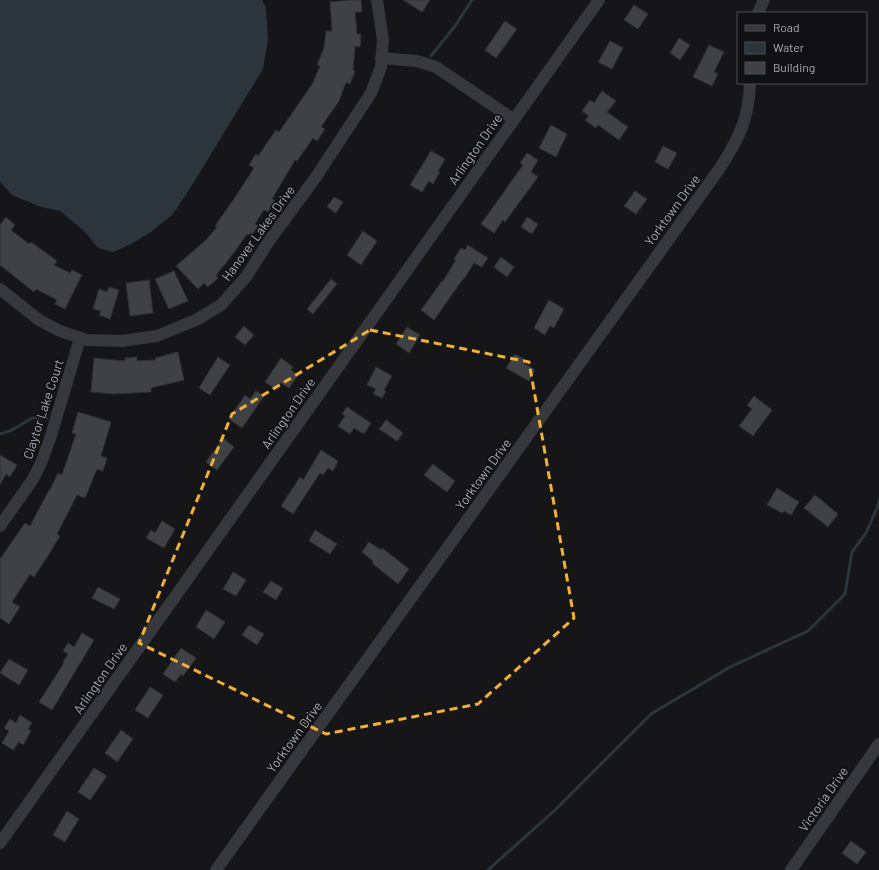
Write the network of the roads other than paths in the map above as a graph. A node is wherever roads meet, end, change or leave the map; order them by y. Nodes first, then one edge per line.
1 (378, 0) edge
2 (598, 0) edge
3 (764, 0) edge
4 (758, 12) edge
5 (381, 58) junction
6 (750, 84) edge
7 (513, 119) junction
8 (0, 289) edge
9 (80, 338) junction
10 (0, 526) edge
11 (879, 744) edge
12 (0, 843) edge
13 (216, 870) edge
14 (791, 870) edge

1 - 5 street, Hanover Lakes Drive
2 - 7 street, Arlington Drive
3 - 4 street
5 - 7 street
5 - 9 street, Hanover Lakes Drive
6 - 13 street, Yorktown Drive
7 - 12 street, Arlington Drive
8 - 9 street, Hanover Lakes Drive
9 - 10 street, Claytor Lake Court
11 - 14 street, Victoria Drive

